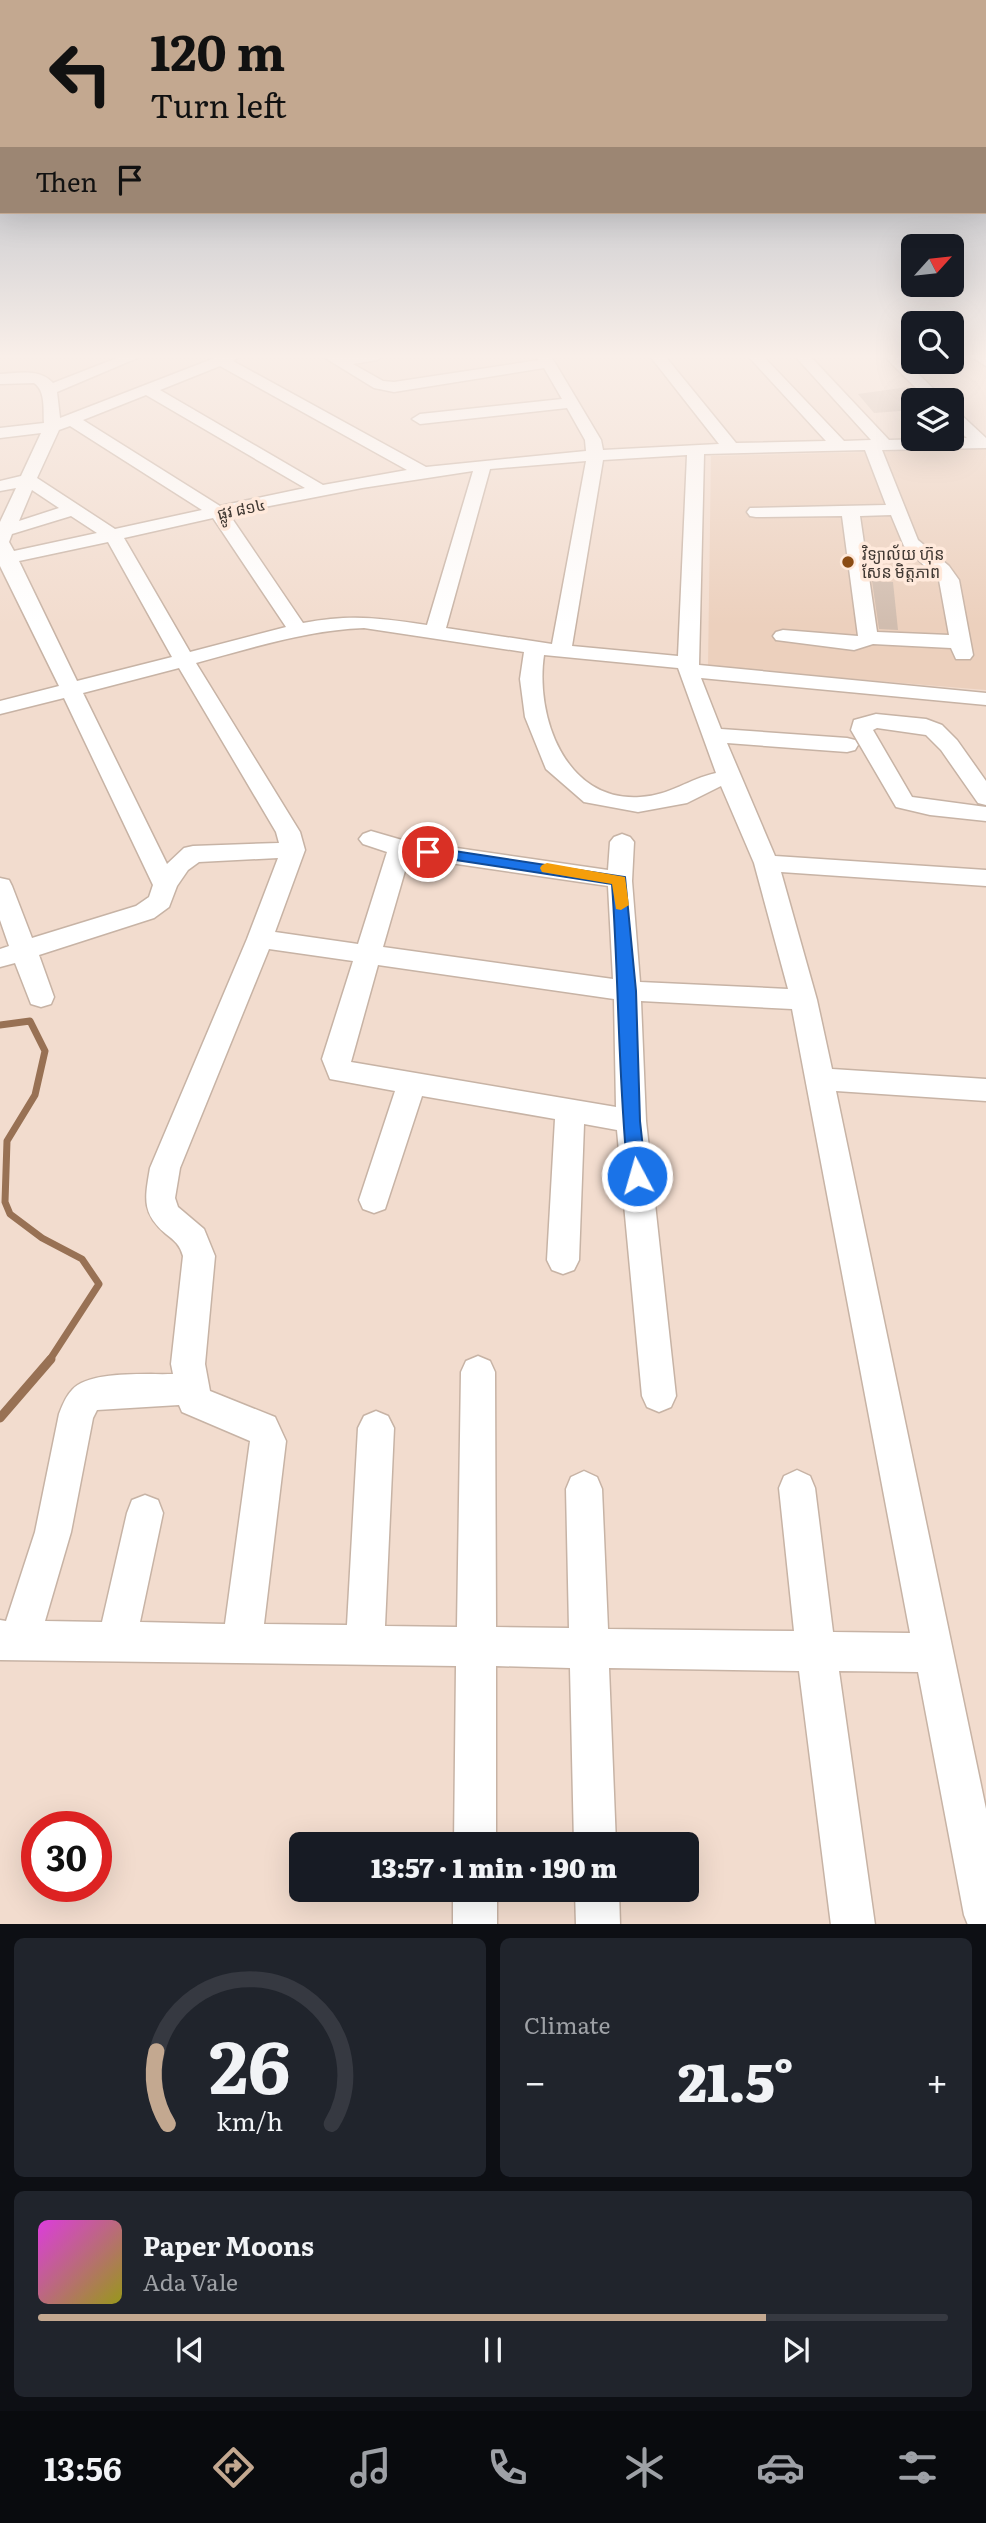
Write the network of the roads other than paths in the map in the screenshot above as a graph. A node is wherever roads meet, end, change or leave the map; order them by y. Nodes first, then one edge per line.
1 (43, 446) edge
2 (113, 446) edge
3 (244, 446) edge
4 (379, 446) edge
5 (594, 446) edge
6 (730, 446) edge
7 (879, 446) junction
8 (886, 446) edge
9 (841, 447) joint
10 (696, 450) junction
11 (733, 450) junction
12 (595, 455) junction
13 (483, 465) junction
14 (424, 472) junction
15 (28, 480) junction
16 (0, 486) edge
17 (322, 491) junction
18 (73, 509) junction
19 (900, 510) junction
20 (850, 511) junction
21 (756, 512) dead end
22 (219, 513) junction
23 (5, 531) junction
24 (114, 536) junction
25 (4, 559) edge
26 (299, 630) junction
27 (434, 634) junction
28 (783, 636) dead end
29 (868, 638) junction
30 (535, 647) junction
31 (561, 650) junction
32 (185, 661) junction
33 (688, 667) junction
34 (70, 691) junction
35 (986, 699) edge
36 (0, 708) edge
37 (713, 735) junction
38 (847, 745) dead end
39 (729, 778) junction
40 (986, 797) edge
41 (986, 814) edge
42 (371, 839) dead end
43 (622, 842) dead end
44 (400, 848) junction
45 (293, 850) junction
46 (766, 863) junction
47 (986, 878) edge
48 (620, 881) junction
49 (165, 885) junction
50 (0, 886) edge
51 (260, 939) junction
52 (368, 953) junction
53 (12, 954) edge
54 (627, 991) junction
55 (41, 997) dead end
56 (804, 1000) junction
57 (819, 1079) junction
58 (412, 1083) junction
59 (986, 1090) edge
60 (570, 1110) junction
61 (631, 1121) junction
62 (374, 1200) dead end
63 (562, 1260) dead end
64 (478, 1372) dead end
65 (191, 1389) junction
66 (659, 1396) dead end
67 (376, 1427) dead end
68 (797, 1488) dead end
69 (584, 1489) dead end
70 (145, 1513) dead end
71 (10, 1639) edge
72 (117, 1641) junction
73 (242, 1641) junction
74 (365, 1646) junction
75 (476, 1647) junction
76 (587, 1648) junction
77 (816, 1651) junction
78 (934, 1653) junction
79 (475, 1832) edge
80 (595, 1832) edge
81 (475, 1902) edge
82 (597, 1902) edge
83 (986, 1915) edge
84 (475, 1924) edge
85 (598, 1924) edge
86 (853, 1924) edge

1 - 15 street
2 - 22 street
3 - 17 street
4 - 14 street
5 - 12 street
6 - 11 street
7 - 8 street, ផ្លូវ ៨១៤
7 - 9 street, ផ្លូវ ៨១៤
7 - 19 street
9 - 11 street, ផ្លូវ ៨១៤
10 - 11 street, ផ្លូវ ៨១៤
10 - 12 street, ផ្លូវ ៨១៤
10 - 33 street
12 - 13 street, ផ្លូវ ៨១៤
12 - 31 street
13 - 14 street, ផ្លូវ ៨១៤
13 - 27 street
14 - 17 street, ផ្លូវ ៨១៤
15 - 16 street
15 - 18 street
15 - 23 street
17 - 22 street, ផ្លូវ ៨១៤
18 - 23 street
18 - 24 street
19 - 20 street
19 - 29 street
20 - 21 street
20 - 29 street
22 - 24 street, ផ្លូវ ៨១៤
22 - 26 street
23 - 25 street
24 - 25 street, ផ្លូវ ៨១៤
24 - 32 street
25 - 34 street
26 - 27 street
26 - 32 street
27 - 30 street
28 - 29 street
30 - 31 street
30 - 39 street
31 - 33 street
32 - 34 street
32 - 45 street
33 - 35 street
33 - 37 street
34 - 36 street
34 - 49 street
37 - 38 street
37 - 39 street
39 - 46 street
40 - 41 street
42 - 44 street
43 - 48 street
44 - 48 street
44 - 52 street
45 - 49 street
45 - 51 street
46 - 47 street
46 - 56 street
48 - 54 street
49 - 53 street
50 - 53 street
51 - 52 street
51 - 65 street
52 - 54 street
52 - 58 street
53 - 55 street
54 - 56 street
54 - 61 street
56 - 57 street
57 - 59 street
57 - 78 street
58 - 60 street
58 - 62 street
60 - 61 street
60 - 63 street
61 - 66 street
64 - 75 street
65 - 71 street
65 - 73 street
67 - 74 street
68 - 77 street
69 - 76 street
70 - 72 street
71 - 72 street
72 - 73 street
73 - 74 street
74 - 75 street
75 - 76 street
75 - 79 street
76 - 77 street
76 - 80 street
77 - 78 street
77 - 86 street
78 - 83 street
81 - 84 street
82 - 85 street

